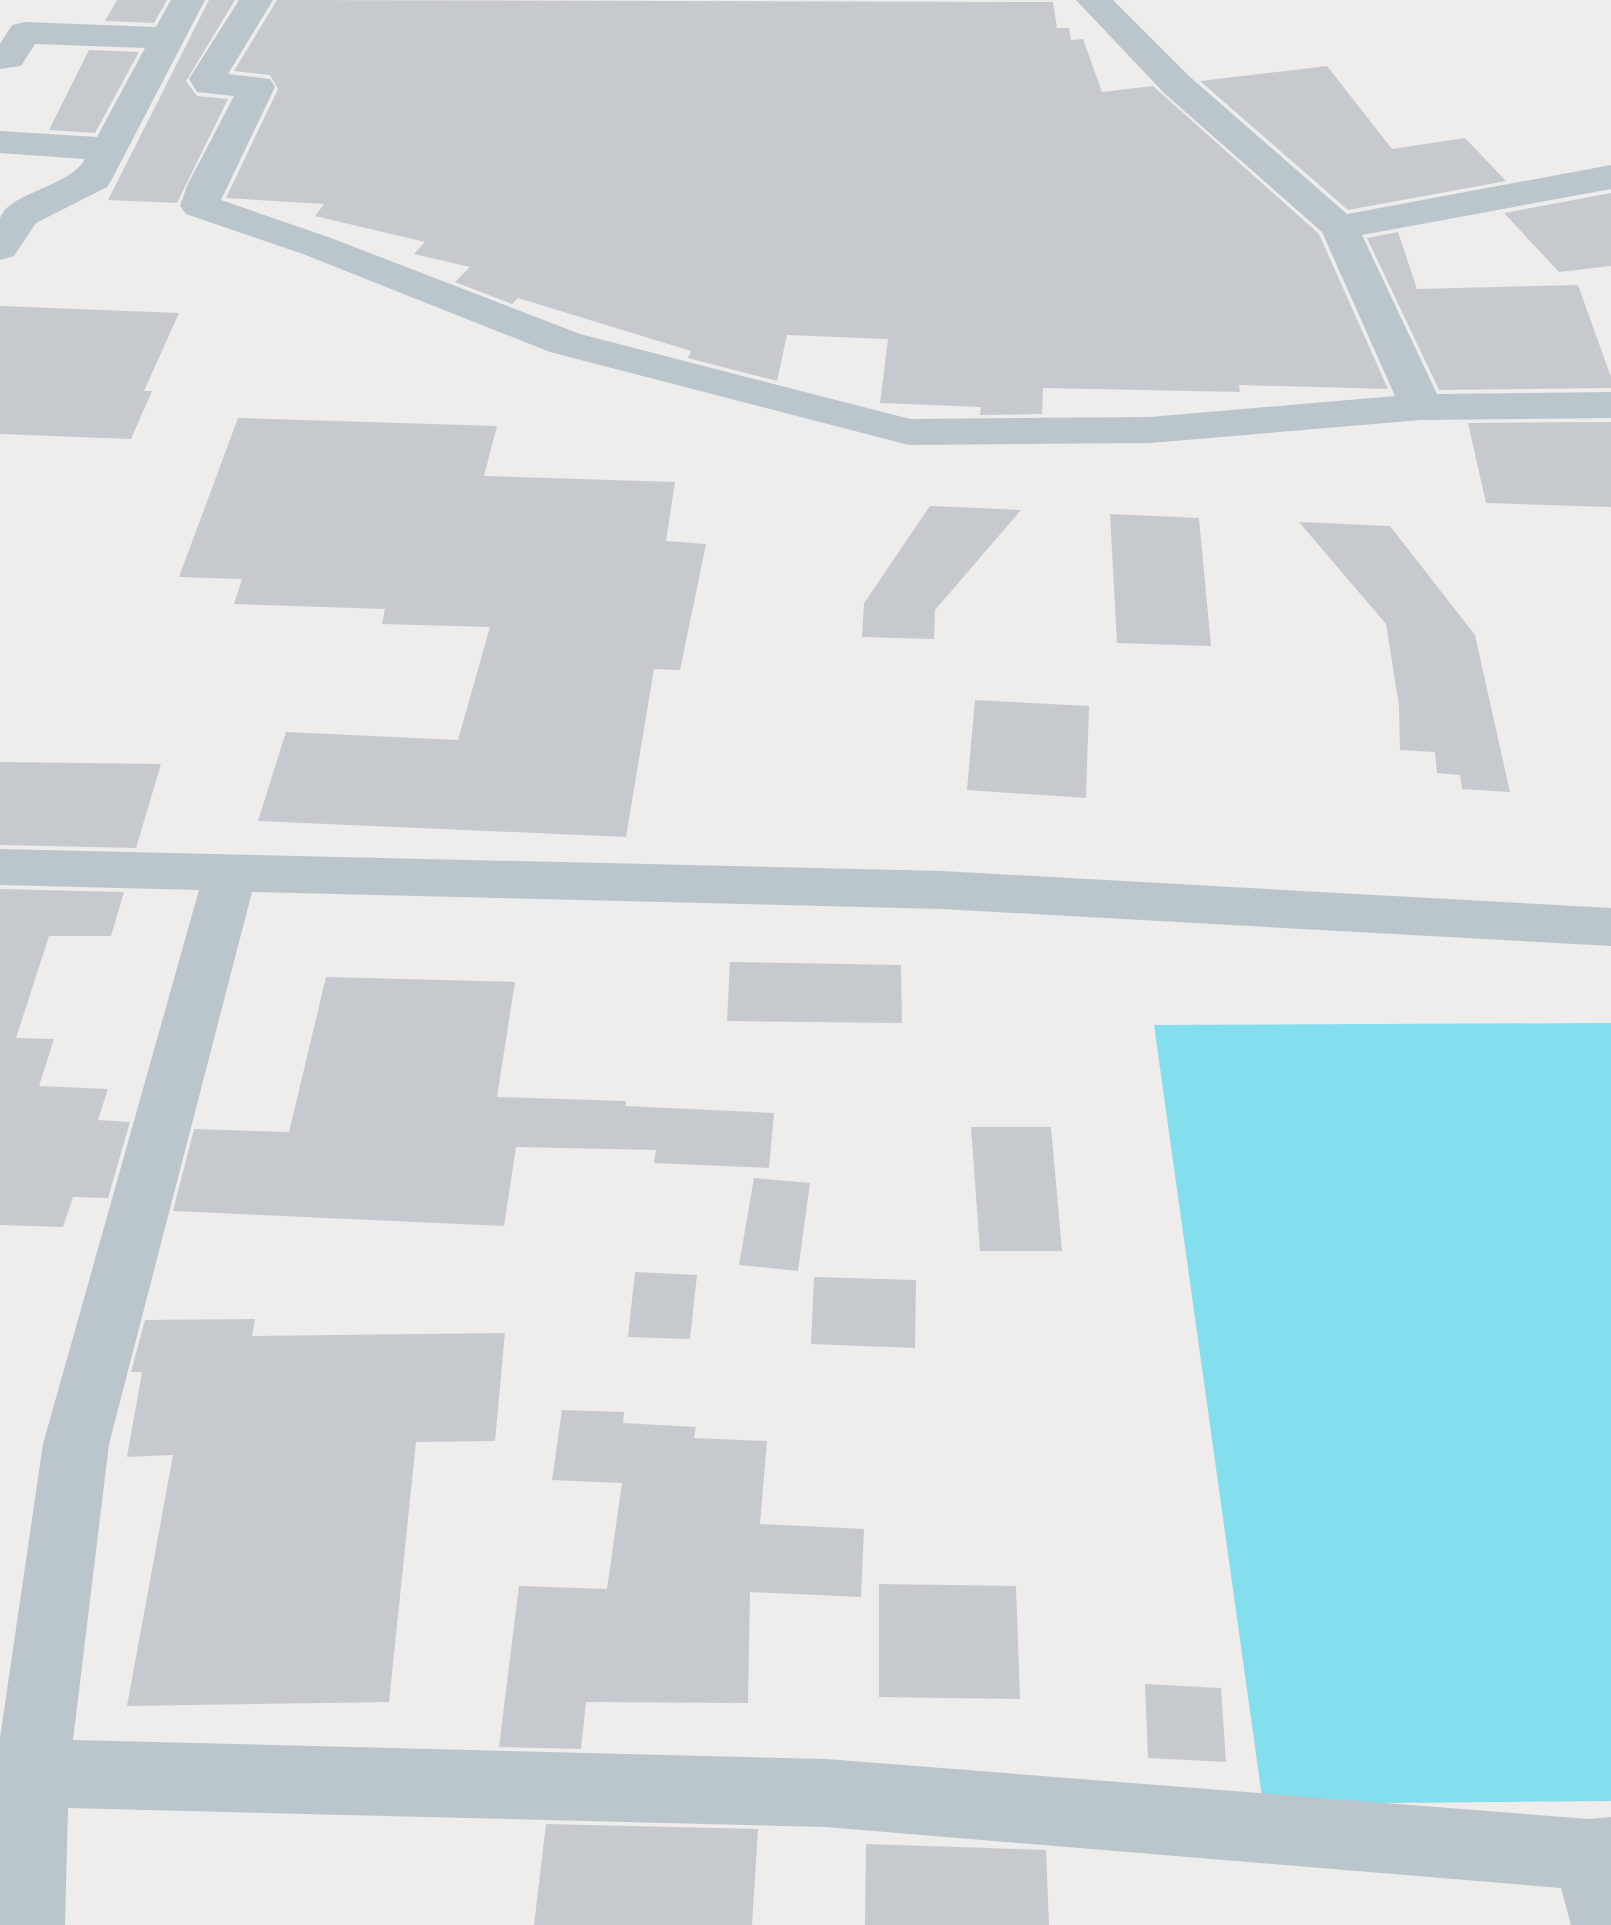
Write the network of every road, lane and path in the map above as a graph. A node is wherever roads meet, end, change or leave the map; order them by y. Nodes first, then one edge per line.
1 (188, 0) edge
2 (256, 0) edge
3 (1093, 0) edge
4 (165, 38) junction
5 (0, 58) edge
6 (0, 142) edge
7 (107, 149) junction
8 (1611, 177) edge
9 (1338, 227) junction
10 (0, 248) edge
11 (1611, 405) edge
12 (1422, 408) junction
13 (0, 868) edge
14 (230, 874) junction
15 (1611, 927) edge
16 (16, 1771) edge
17 (1600, 1854) edge
18 (27, 1925) edge
19 (1609, 1925) edge

1 - 4 street
2 - 12 street
3 - 9 street
4 - 5 street
4 - 7 street
6 - 7 street
7 - 10 street
8 - 9 street
9 - 12 street
11 - 12 street
13 - 14 street
14 - 15 street
14 - 16 street
16 - 17 street
16 - 18 street
17 - 19 street

